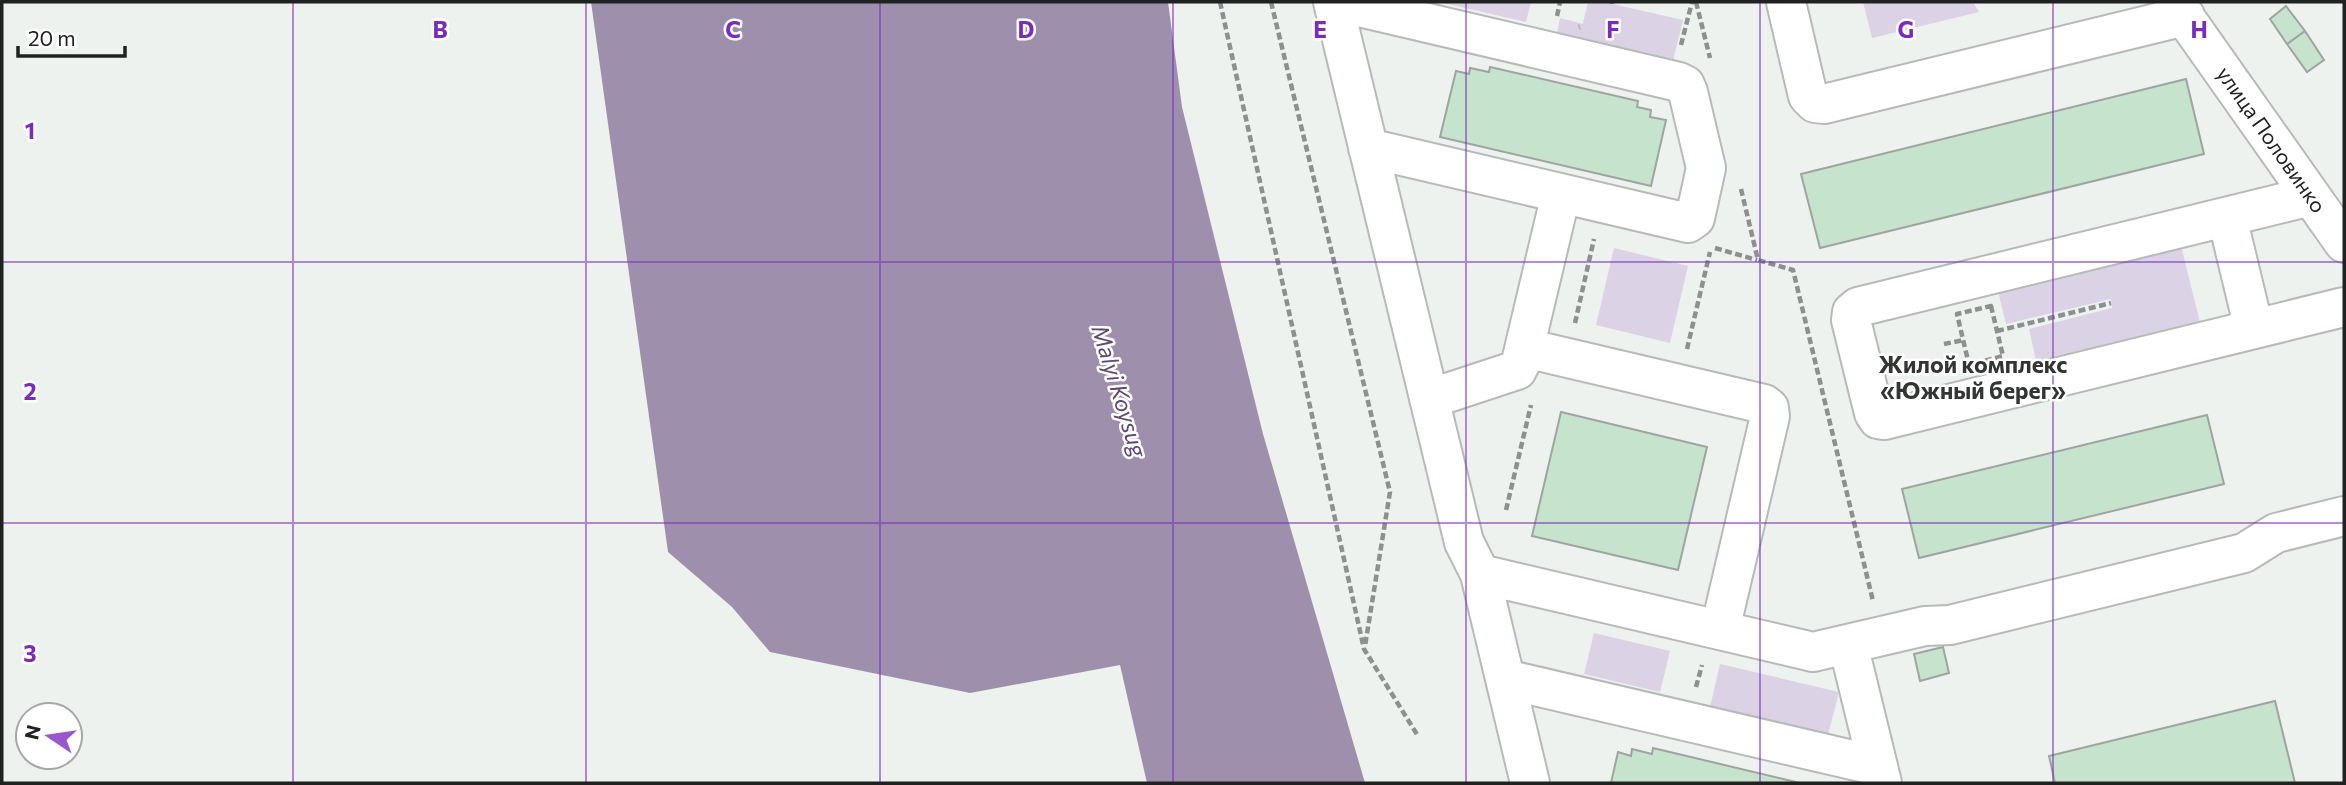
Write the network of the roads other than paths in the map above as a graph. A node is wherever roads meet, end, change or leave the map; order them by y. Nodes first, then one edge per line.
1 (1336, 2) edge
2 (1786, 2) edge
3 (2179, 9) edge
4 (1368, 148) junction
5 (1561, 194) junction
6 (2311, 196) junction
7 (2227, 216) junction
8 (2344, 243) edge
9 (2344, 307) edge
10 (2254, 329) junction
11 (1525, 348) junction
12 (1429, 399) junction
13 (2344, 516) edge
14 (1480, 574) junction
15 (1715, 629) junction
16 (1848, 644) junction
17 (1505, 678) junction
18 (1880, 775) edge
19 (1530, 783) edge

1 - 4 street
1 - 5 street
2 - 3 street
3 - 6 street, улица Половинко
4 - 5 street
4 - 12 street
5 - 11 street
6 - 7 street
6 - 8 street, улица Половинко
7 - 10 street
7 - 10 street
9 - 10 street
11 - 12 street
11 - 15 street
12 - 14 street
13 - 16 street
14 - 15 street
14 - 17 street
15 - 16 street
16 - 18 street
17 - 18 street
17 - 19 street

